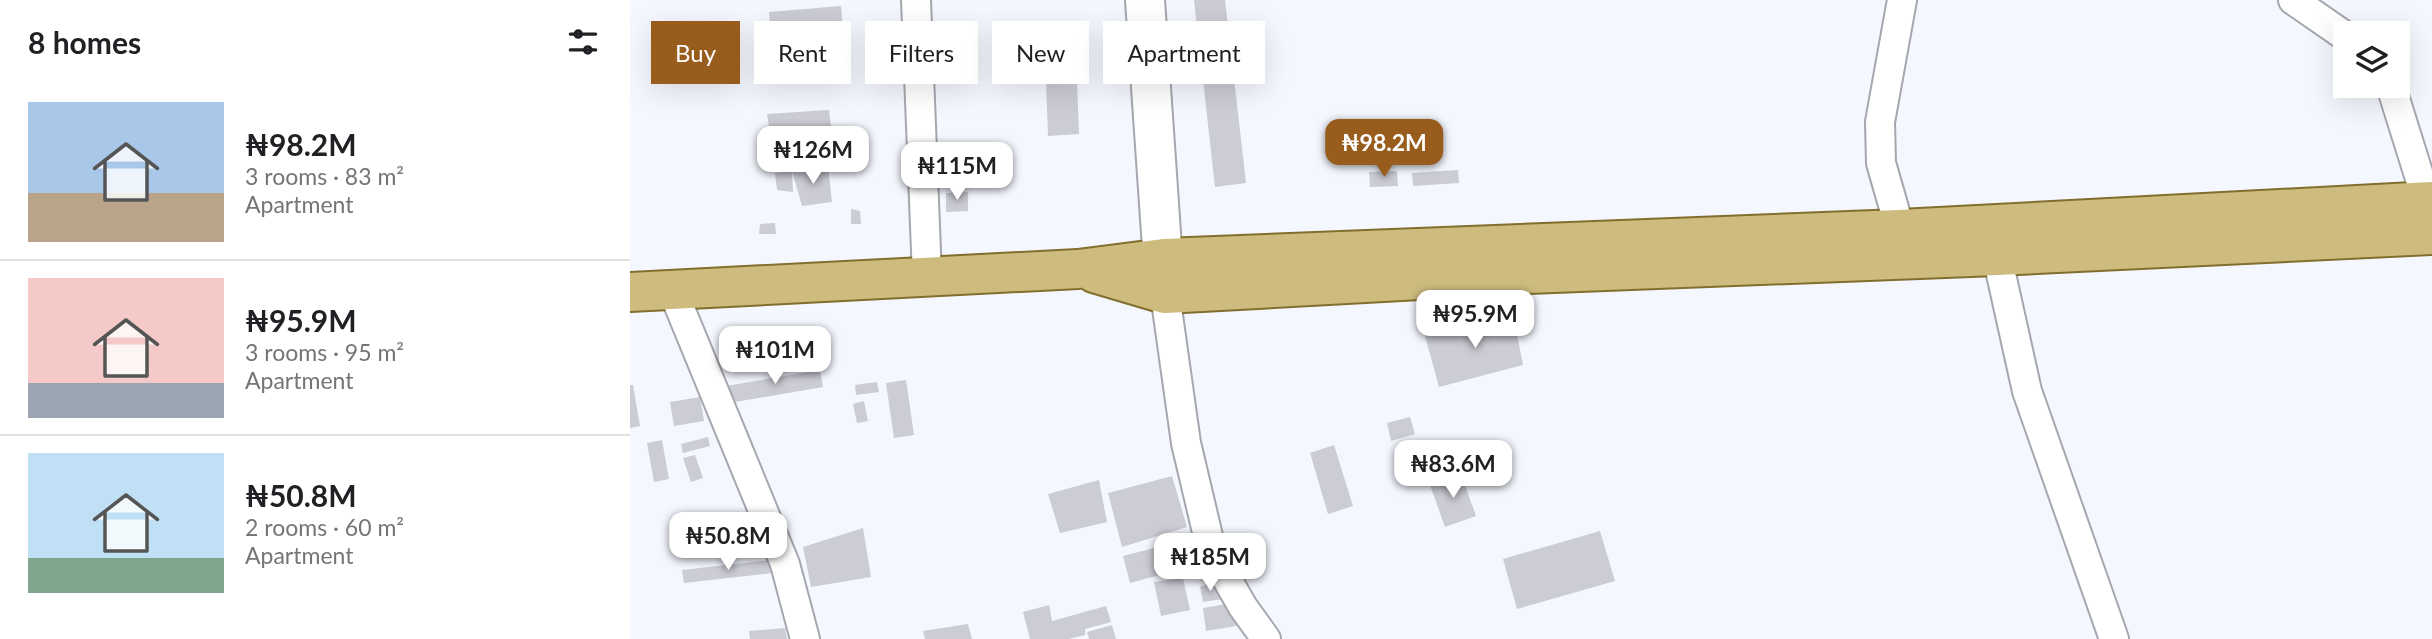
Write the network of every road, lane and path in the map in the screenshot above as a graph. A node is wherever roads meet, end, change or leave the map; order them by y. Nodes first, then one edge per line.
1 (916, 0) edge
2 (1145, 0) edge
3 (1902, 0) edge
4 (2293, 0) edge
5 (2333, 28) edge
6 (2395, 98) edge
7 (2430, 212) edge
8 (1900, 229) junction
9 (1997, 256) junction
10 (927, 276) junction
11 (1164, 276) junction
12 (672, 289) junction
13 (630, 292) edge
14 (805, 639) edge
15 (1266, 639) edge
16 (2113, 639) edge

1 - 10 street
2 - 11 street
3 - 8 street
4 - 5 street
6 - 7 street
7 - 8 main road
7 - 9 main road
8 - 11 main road
9 - 11 main road
9 - 16 street
10 - 11 main road
10 - 12 main road
11 - 15 street
12 - 13 main road
12 - 14 street

